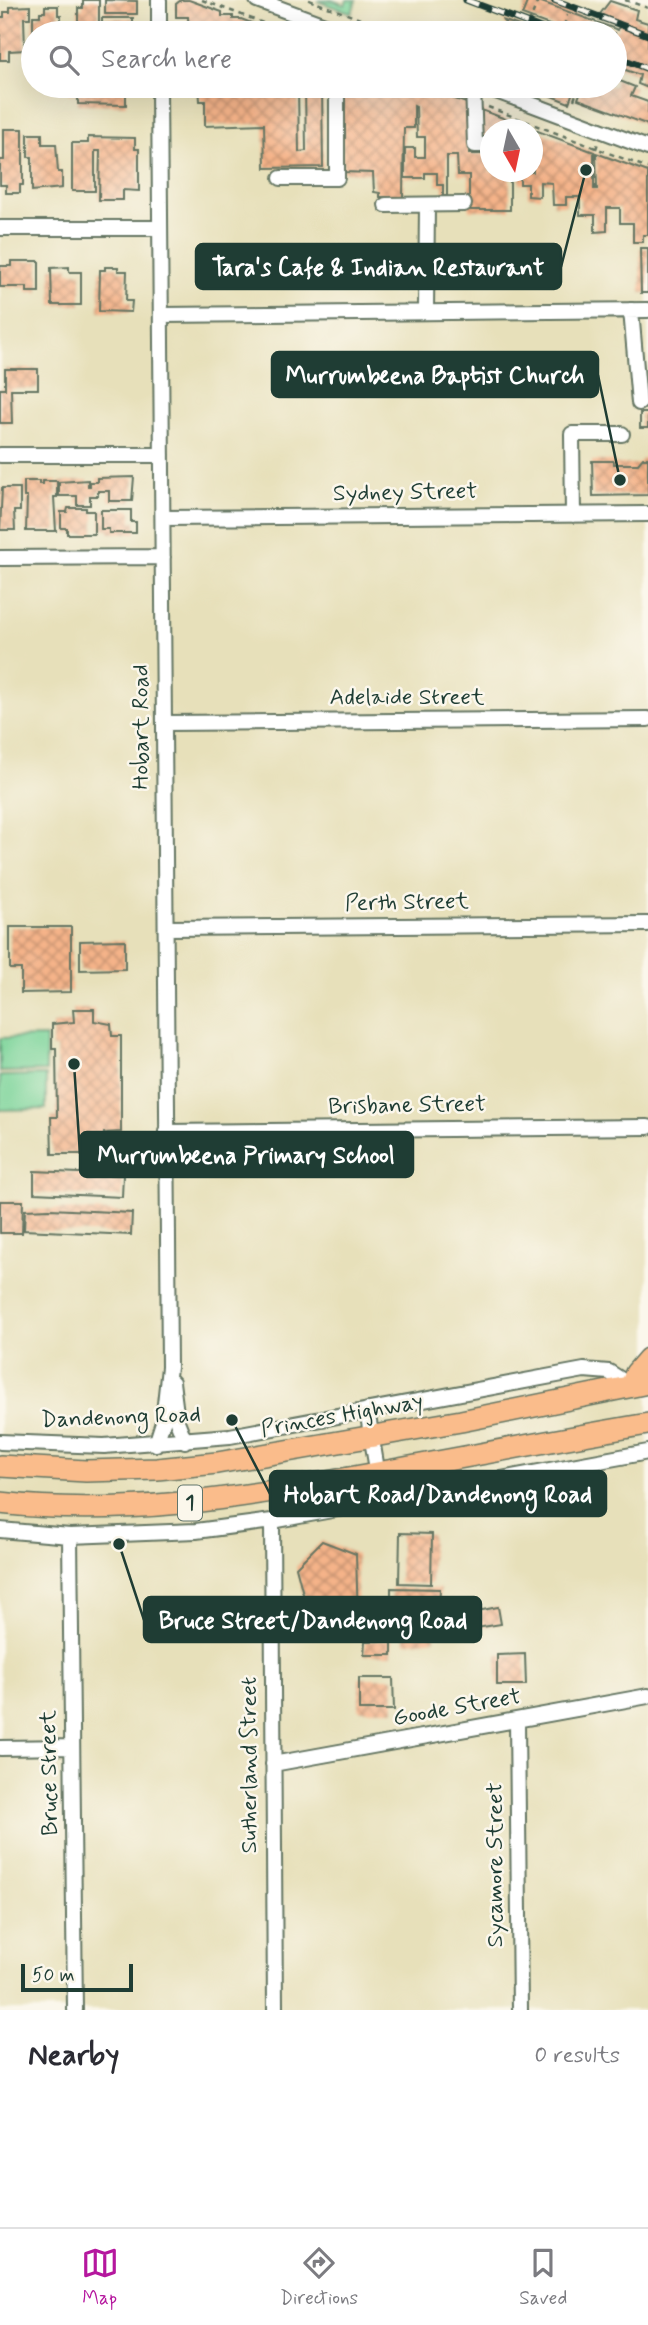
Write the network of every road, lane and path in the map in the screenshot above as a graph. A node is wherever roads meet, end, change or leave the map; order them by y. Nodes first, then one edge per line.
1 (159, 0) edge
2 (201, 0) edge
3 (257, 0) edge
4 (309, 0) edge
5 (537, 0) edge
6 (625, 0) edge
7 (631, 1) edge
8 (648, 8) edge
9 (567, 15) dead end
10 (560, 19) dead end
11 (159, 21) edge
12 (258, 21) edge
13 (311, 21) edge
14 (366, 21) edge
15 (529, 21) edge
16 (565, 21) joint
17 (159, 98) edge
18 (337, 98) edge
19 (464, 98) edge
20 (474, 98) edge
21 (515, 98) edge
22 (474, 102) junction
23 (602, 131) junction
24 (480, 145) edge
25 (648, 148) edge
26 (596, 149) junction
27 (648, 168) edge
28 (281, 178) dead end
29 (596, 189) dead end
30 (464, 204) dead end
31 (386, 205) dead end
32 (427, 205) junction
33 (0, 228) edge
34 (160, 228) junction
35 (631, 310) junction
36 (648, 310) edge
37 (426, 312) junction
38 (161, 315) junction
39 (639, 403) dead end
40 (622, 433) dead end
41 (0, 455) edge
42 (162, 455) junction
43 (573, 514) junction
44 (648, 514) edge
45 (163, 519) junction
46 (163, 557) junction
47 (0, 558) edge
48 (648, 719) edge
49 (165, 723) junction
50 (648, 924) edge
51 (166, 928) junction
52 (648, 1127) edge
53 (166, 1132) junction
54 (648, 1359) edge
55 (169, 1367) junction
56 (639, 1385) edge
57 (368, 1410) junction
58 (648, 1424) edge
59 (372, 1437) junction
60 (186, 1441) junction
61 (0, 1442) edge
62 (156, 1444) junction
63 (648, 1452) edge
64 (0, 1466) edge
65 (378, 1473) junction
66 (382, 1499) junction
67 (0, 1503) edge
68 (272, 1521) junction
69 (0, 1530) edge
70 (70, 1536) junction
71 (648, 1696) edge
72 (517, 1721) junction
73 (72, 1747) junction
74 (0, 1748) edge
75 (273, 1764) junction
76 (75, 2010) edge
77 (275, 2010) edge
78 (520, 2010) edge

1 - 11 street
2 - 12 path
3 - 13 street
4 - 14 path
5 - 15 path
6 - 7 path
7 - 8 path
9 - 16 path
10 - 16 path
17 - 34 street, Hobart Road
18 - 28 street
19 - 22 path
20 - 22 street
21 - 23 street
22 - 24 street
22 - 26 path
23 - 25 street
23 - 26 path
26 - 27 path
26 - 29 path
30 - 32 street
31 - 32 street
32 - 37 street
33 - 34 street
34 - 38 street, Hobart Road
35 - 36 street
35 - 37 street
35 - 39 street
37 - 38 street
38 - 42 street, Hobart Road
40 - 43 street
41 - 42 street
42 - 45 street, Hobart Road
43 - 44 street, Sydney Street
43 - 45 street, Sydney Street
45 - 46 street, Hobart Road
46 - 47 street
46 - 49 street, Hobart Road
48 - 49 street, Adelaide Street
49 - 51 street, Hobart Road
50 - 51 street, Perth Street
51 - 53 street, Hobart Road
52 - 53 street, Brisbane Street
53 - 55 street, Hobart Road
54 - 56 highway
55 - 60 street, Hobart Road
55 - 62 street, Hobart Road
56 - 57 street, Dandenong Road
56 - 59 highway, Princes Highway / 1
57 - 59 street
57 - 60 street, Dandenong Road
58 - 65 highway, 1
59 - 64 highway, Princes Highway / 1
59 - 65 street
60 - 62 street, Dandenong Road
61 - 62 street, Dandenong Road
63 - 66 street
65 - 66 street
65 - 67 highway, 1
66 - 68 street
68 - 70 street
68 - 75 street, Sutherland Street
69 - 70 street
70 - 73 street, Bruce Street
71 - 72 street, Goode Street
72 - 75 street, Goode Street
72 - 78 street, Sycamore Street
73 - 74 street
73 - 76 street, Bruce Street
75 - 77 street, Sutherland Street

